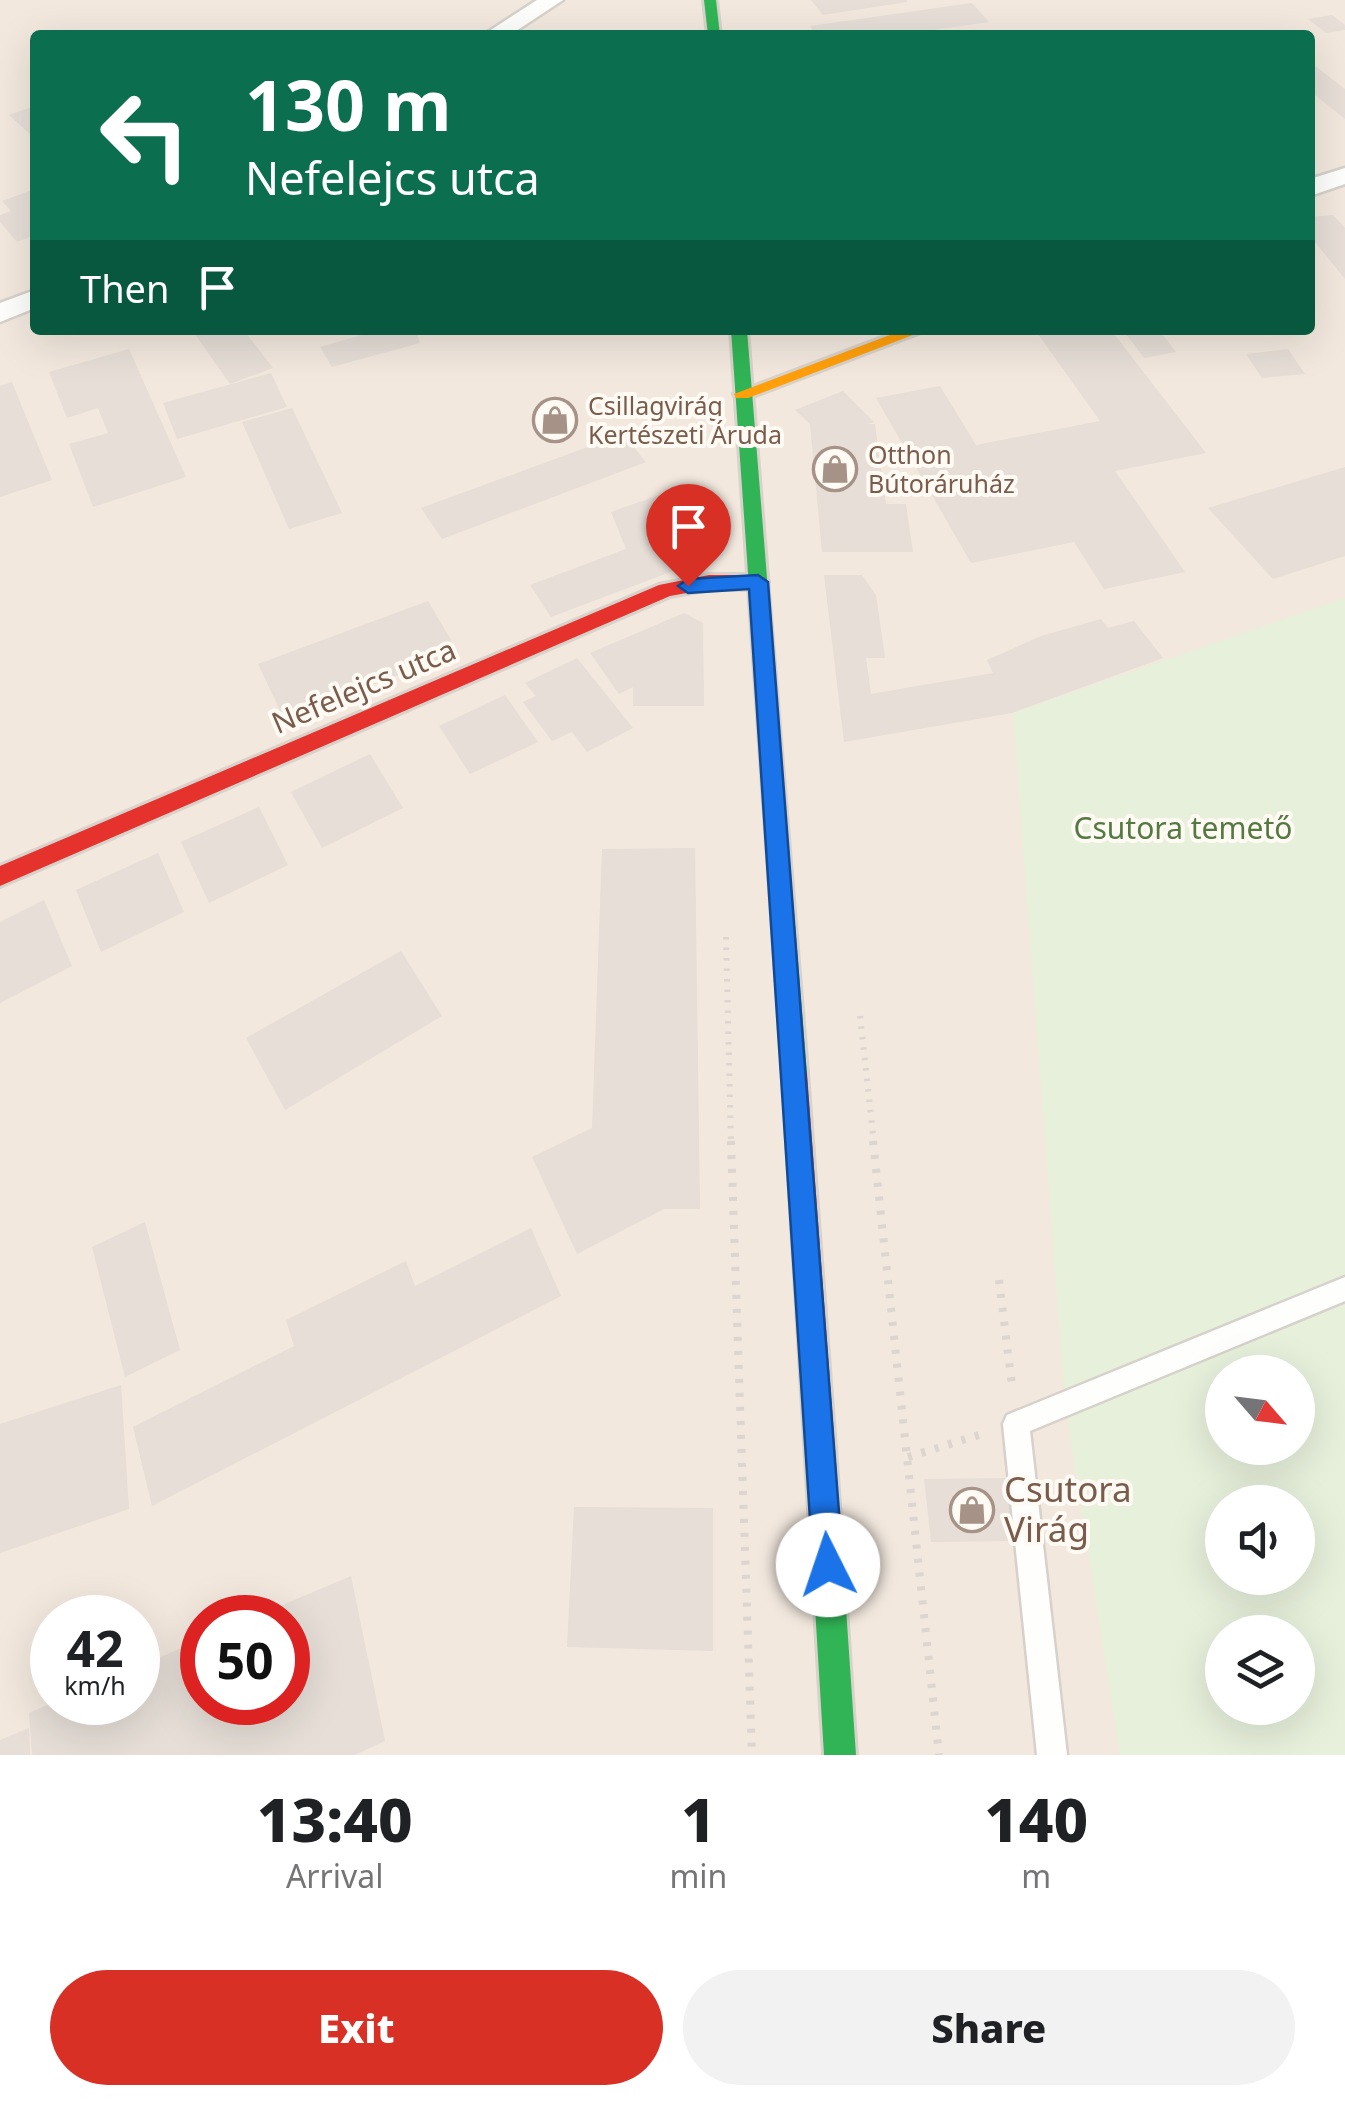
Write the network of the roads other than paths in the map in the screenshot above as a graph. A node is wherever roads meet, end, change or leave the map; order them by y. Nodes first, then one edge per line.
1 (552, 0) edge
2 (710, 0) edge
3 (502, 30) edge
4 (713, 30) edge
5 (1345, 176) edge
6 (1315, 186) edge
7 (30, 300) edge
8 (0, 313) edge
9 (739, 335) edge
10 (904, 335) edge
11 (742, 394) junction
12 (758, 582) junction
13 (0, 876) edge
14 (1345, 1290) edge
15 (840, 1755) edge
16 (1052, 1755) edge

1 - 3 street
2 - 4 main road
5 - 6 street
7 - 8 street
9 - 11 main road
10 - 11 main road
11 - 12 main road
12 - 13 main road, Nefelejcs utca
12 - 15 main road
14 - 16 lane

